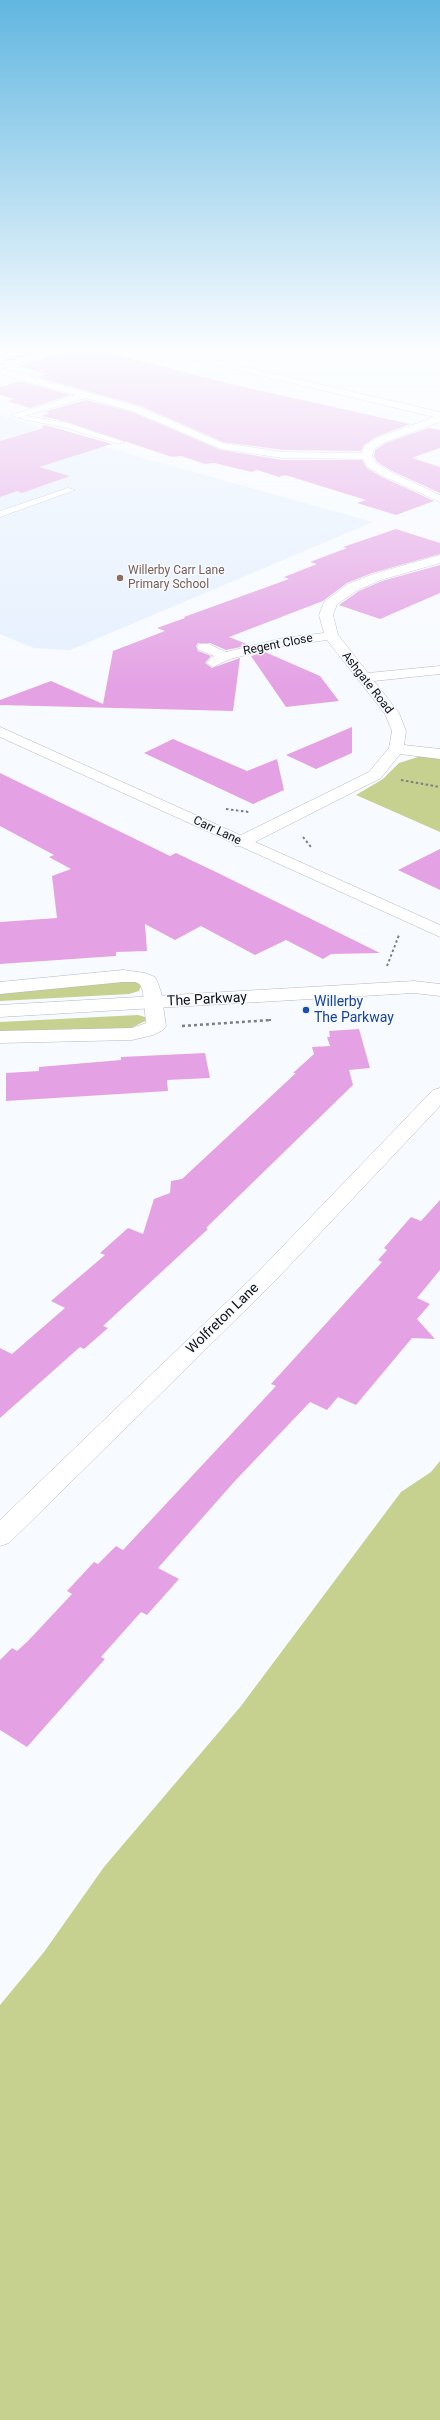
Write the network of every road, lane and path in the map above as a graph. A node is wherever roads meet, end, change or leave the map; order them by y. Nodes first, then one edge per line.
1 (369, 459) edge
2 (71, 490) dead end
3 (440, 499) edge
4 (0, 514) edge
5 (440, 559) edge
6 (331, 636) junction
7 (204, 647) dead end
8 (440, 670) edge
9 (364, 678) junction
10 (0, 730) edge
11 (396, 749) junction
12 (440, 754) edge
13 (375, 775) junction
14 (440, 787) edge
15 (221, 808) dead end
16 (250, 812) dead end
17 (302, 836) dead end
18 (241, 842) junction
19 (312, 848) dead end
20 (438, 932) edge
21 (400, 933) dead end
22 (380, 967) dead end
23 (440, 978) edge
24 (414, 987) junction
25 (0, 988) edge
26 (440, 990) edge
27 (154, 1003) junction
28 (0, 1012) edge
29 (0, 1037) edge
30 (440, 1094) edge
31 (0, 1536) edge

1 - 3 street
2 - 4 lane
5 - 6 street, Ashgate Road
6 - 7 street, Regent Close
6 - 9 street, Ashgate Road
8 - 9 street
9 - 11 street, Ashgate Road
10 - 18 street, Carr Lane
11 - 12 street
11 - 13 street
13 - 14 path
13 - 18 street
15 - 16 path
17 - 19 path
18 - 20 street, Carr Lane
21 - 22 path
23 - 24 street, The Parkway
24 - 26 street, The Parkway
24 - 27 street, The Parkway
25 - 27 street
27 - 28 street, The Parkway
27 - 29 street
30 - 31 street, Wolfreton Lane

